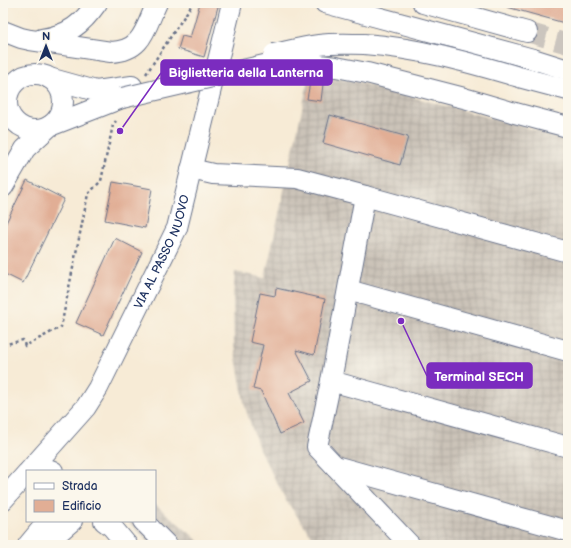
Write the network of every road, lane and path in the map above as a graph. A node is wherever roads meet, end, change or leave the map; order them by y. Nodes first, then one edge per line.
1 (157, 3) edge
2 (193, 3) edge
3 (232, 3) edge
4 (326, 3) edge
5 (423, 3) edge
6 (93, 9) edge
7 (3, 31) edge
8 (527, 32) tunnel mouth
9 (30, 40) junction
10 (111, 52) junction
11 (568, 70) edge
12 (49, 78) junction
13 (134, 86) junction
14 (568, 90) edge
15 (7, 99) junction
16 (117, 119) dead end
17 (3, 123) edge
18 (50, 126) junction
19 (568, 127) edge
20 (191, 169) junction
21 (3, 187) edge
22 (365, 196) junction
23 (568, 252) edge
24 (348, 290) junction
25 (3, 345) edge
26 (568, 351) edge
27 (331, 381) junction
28 (568, 447) edge
29 (334, 465) junction
30 (36, 470) edge
31 (26, 479) edge
32 (3, 500) edge
33 (47, 522) edge
34 (71, 522) edge
35 (105, 522) edge
36 (144, 522) edge
37 (568, 531) edge
38 (28, 545) edge
39 (50, 545) edge
40 (127, 545) edge
41 (167, 545) edge
42 (410, 545) edge

1 - 10 lane
2 - 13 path
3 - 20 lane, VIA AL PASSO NUOVO
4 - 11 lane
5 - 8 lane
6 - 9 lane
6 - 10 lane
7 - 9 lane
9 - 10 lane
12 - 13 lane
12 - 15 lane
12 - 18 lane
13 - 14 lane, bridge
13 - 18 lane
13 - 19 lane, bridge
15 - 17 lane
15 - 18 lane
16 - 25 path
18 - 21 lane
20 - 22 lane
20 - 30 lane, VIA AL PASSO NUOVO
22 - 23 lane
22 - 24 lane
24 - 26 lane
24 - 27 lane
27 - 28 lane
27 - 29 lane
29 - 37 lane
29 - 42 lane
31 - 32 lane, VIA AL PASSO NUOVO
33 - 38 lane
34 - 39 lane
35 - 40 lane
36 - 41 lane

